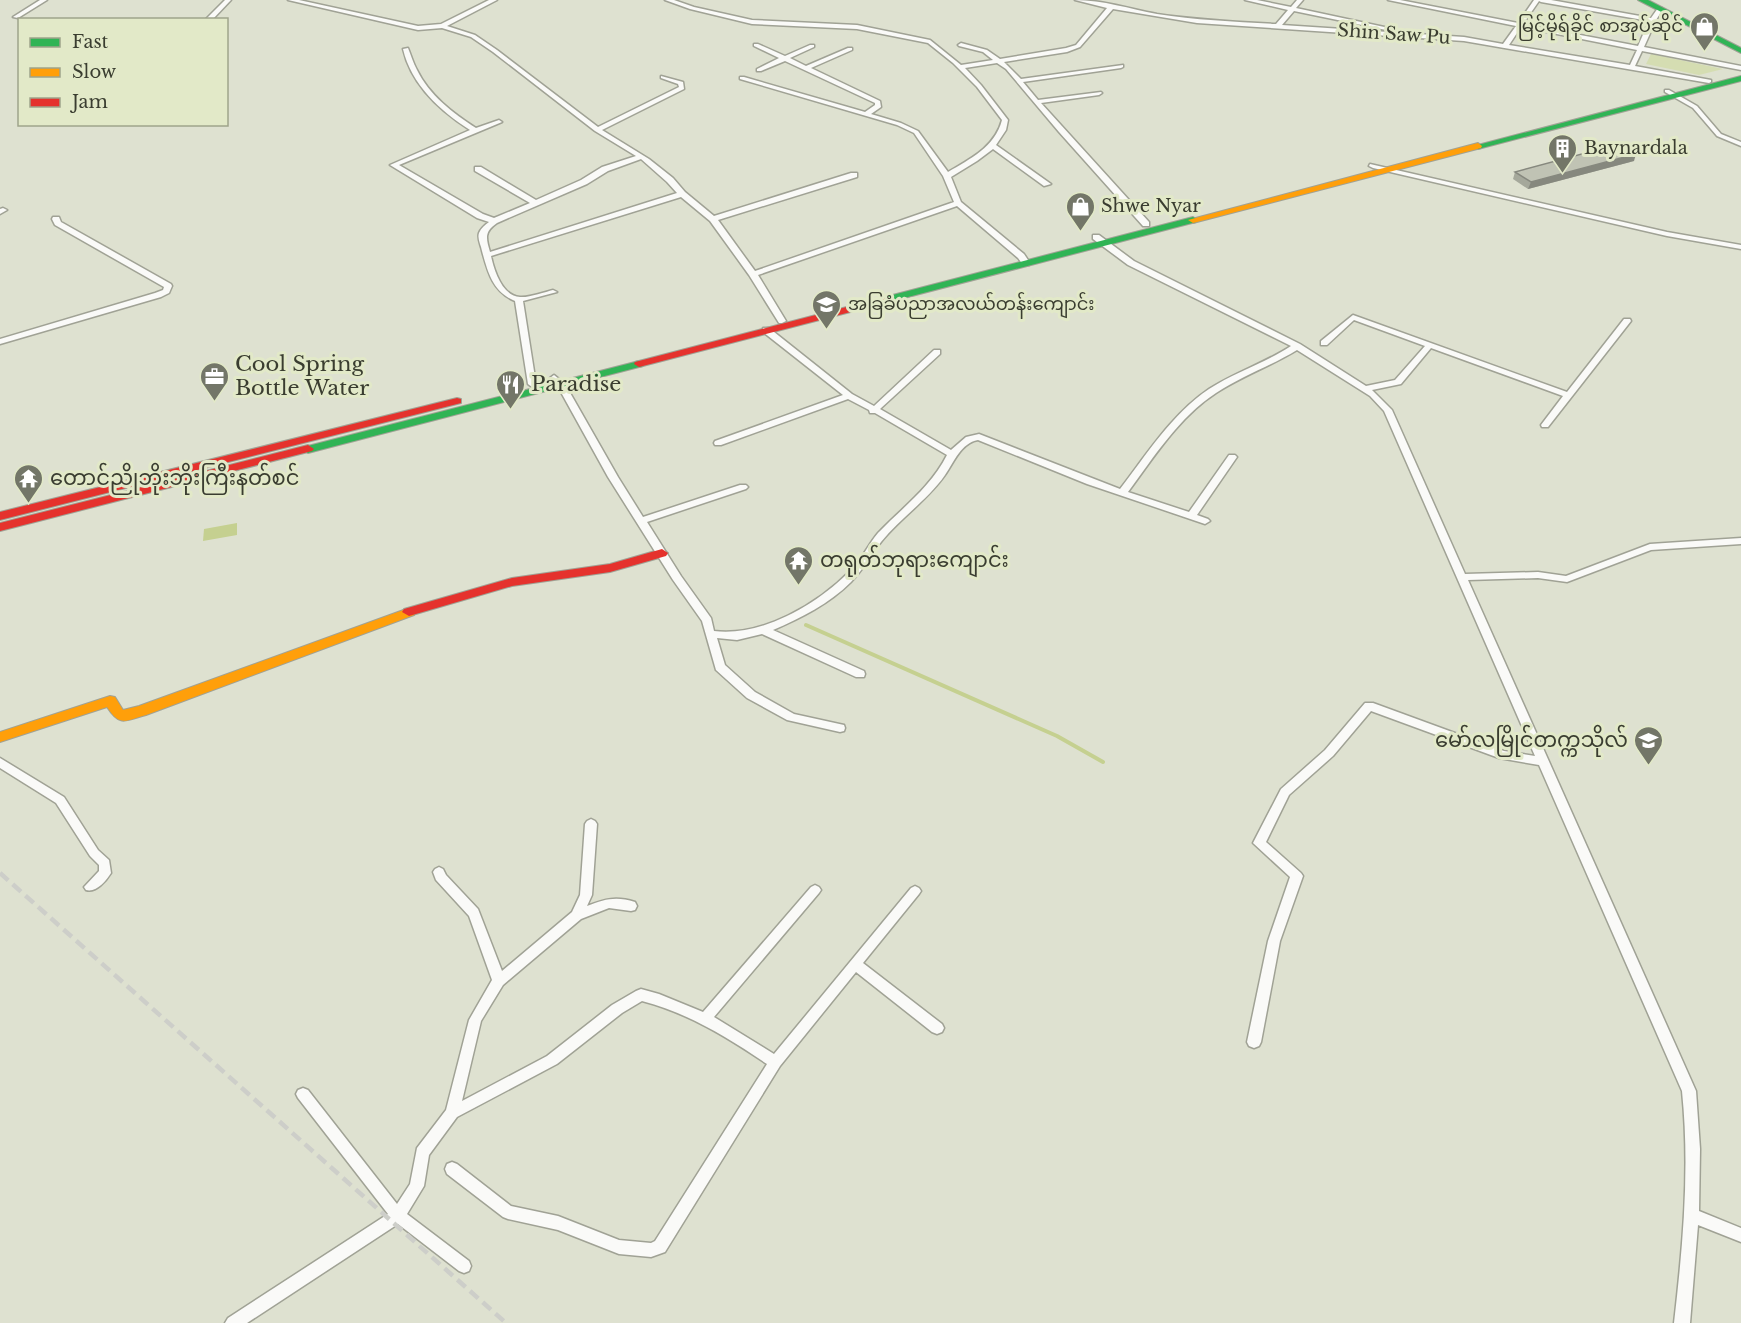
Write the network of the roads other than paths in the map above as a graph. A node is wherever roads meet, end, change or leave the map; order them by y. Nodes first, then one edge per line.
1 (44, 0) edge
2 (228, 0) edge
3 (291, 0) edge
4 (494, 0) edge
5 (668, 0) edge
6 (1078, 0) edge
7 (1248, 0) edge
8 (1300, 0) edge
9 (1391, 0) edge
10 (1539, 0) edge
11 (1642, 0) edge
12 (1111, 7) junction
13 (1292, 9) junction
14 (1656, 15) junction
15 (16, 17) dead end
16 (210, 18) edge
17 (1521, 25) junction
18 (442, 27) junction
19 (1276, 27) junction
20 (1407, 34) junction
21 (756, 45) dead end
22 (961, 45) dead end
23 (812, 46) dead end
24 (1505, 46) junction
25 (1641, 48) junction
26 (406, 49) dead end
27 (850, 49) dead end
28 (1741, 51) edge
29 (783, 59) junction
30 (999, 61) junction
31 (1121, 66) dead end
32 (960, 67) junction
33 (1632, 67) junction
34 (805, 69) junction
35 (759, 70) dead end
36 (1741, 70) edge
37 (663, 77) dead end
38 (742, 78) dead end
39 (1741, 78) edge
40 (1019, 81) junction
41 (1709, 81) junction
42 (1099, 93) dead end
43 (1671, 93) junction
44 (1037, 102) junction
45 (866, 114) junction
46 (499, 122) dead end
47 (475, 130) junction
48 (597, 130) junction
49 (1502, 137) junction
50 (1741, 144) edge
51 (992, 145) junction
52 (641, 157) junction
53 (1373, 166) junction
54 (478, 169) dead end
55 (1388, 170) junction
56 (854, 175) dead end
57 (947, 176) junction
58 (1047, 184) dead end
59 (682, 194) junction
60 (535, 203) junction
61 (958, 203) junction
62 (56, 219) dead end
63 (712, 219) junction
64 (494, 221) junction
65 (1146, 224) junction
66 (1100, 240) junction
67 (1741, 247) edge
68 (487, 255) junction
69 (1024, 260) junction
70 (753, 274) junction
71 (553, 292) dead end
72 (519, 300) junction
73 (782, 321) junction
74 (1627, 321) dead end
75 (766, 330) junction
76 (0, 342) edge
77 (1324, 343) dead end
78 (1430, 345) junction
79 (1296, 346) junction
80 (938, 352) dead end
81 (557, 381) junction
82 (532, 384) junction
83 (1364, 389) junction
84 (1567, 395) junction
85 (849, 396) junction
86 (873, 411) junction
87 (1545, 425) dead end
88 (718, 443) dead end
89 (952, 454) junction
90 (1232, 457) dead end
91 (743, 487) dead end
92 (1122, 493) junction
93 (0, 516) edge
94 (1191, 517) junction
95 (641, 521) junction
96 (1205, 521) dead end
97 (0, 527) edge
98 (1741, 541) edge
99 (662, 553) junction
100 (1463, 577) junction
101 (761, 629) junction
102 (710, 634) junction
103 (860, 674) dead end
104 (840, 728) dead end
105 (0, 737) edge
106 (0, 762) edge
107 (1545, 762) junction
108 (591, 824) dead end
109 (439, 872) dead end
110 (90, 887) dead end
111 (815, 890) dead end
112 (915, 891) dead end
113 (631, 906) dead end
114 (577, 915) junction
115 (855, 964) junction
116 (499, 981) junction
117 (705, 1019) junction
118 (937, 1028) dead end
119 (1254, 1042) dead end
120 (775, 1062) junction
121 (303, 1094) dead end
122 (452, 1113) junction
123 (452, 1169) dead end
124 (398, 1216) junction
125 (1693, 1216) junction
126 (1741, 1235) edge
127 (464, 1266) dead end
128 (233, 1323) edge
129 (1682, 1323) edge

1 - 15 street
2 - 16 street
3 - 18 street
4 - 18 street
5 - 32 street
6 - 12 street, Shin Saw Pu
7 - 13 street
8 - 13 street
9 - 17 street
10 - 14 street
10 - 17 street
11 - 14 main road
12 - 19 street, Shin Saw Pu
12 - 30 street
13 - 19 street
13 - 20 street
14 - 25 street
14 - 28 main road
17 - 24 street
17 - 25 street
18 - 48 street
19 - 20 street, Shin Saw Pu
20 - 24 street, Shin Saw Pu
21 - 29 street
22 - 30 street
23 - 29 street
24 - 33 street, Shin Saw Pu
25 - 33 street
25 - 36 street
26 - 47 street
27 - 34 street
29 - 34 street
29 - 35 street
30 - 32 street
30 - 40 street
31 - 40 street
32 - 51 street
33 - 41 street, Shin Saw Pu
34 - 45 street
36 - 41 main road
37 - 48 street
38 - 45 street
39 - 43 main road
40 - 44 street
41 - 43 main road
42 - 44 street
43 - 49 main road
43 - 50 street
44 - 65 street
45 - 57 street
46 - 47 street
47 - 64 street
48 - 52 street
49 - 53 main road
49 - 55 main road
51 - 57 street
51 - 58 street
52 - 59 street
52 - 60 street
53 - 55 street
53 - 65 main road
54 - 60 street
55 - 66 main road
55 - 67 street
56 - 63 street
57 - 61 street
59 - 63 street
59 - 68 street
60 - 64 street
61 - 69 street
61 - 70 street
62 - 76 street
63 - 70 street
64 - 68 street
65 - 66 main road
66 - 69 main road
66 - 79 street
68 - 72 street
69 - 73 main road
69 - 75 main road
70 - 73 street
71 - 72 street
72 - 82 street
73 - 81 main road
74 - 84 street
75 - 81 main road
75 - 85 street
77 - 78 street
78 - 83 street
78 - 84 street
79 - 83 street
79 - 92 street
80 - 86 street
81 - 82 main road
81 - 95 street
81 - 97 main road
82 - 93 main road
83 - 100 street
84 - 87 street
85 - 86 street
85 - 88 street
86 - 89 street
89 - 92 street
89 - 101 street
90 - 94 street
91 - 95 street
92 - 94 street
94 - 96 street
95 - 99 street
98 - 100 street
99 - 102 street
99 - 105 main road
100 - 107 street
101 - 102 street
101 - 103 street
102 - 104 street
106 - 110 street
107 - 119 street
107 - 125 street
108 - 114 street
109 - 116 street
111 - 117 street
112 - 115 street
113 - 114 street
114 - 116 street
115 - 118 street
115 - 120 street
116 - 122 street
117 - 120 street
117 - 122 street
120 - 123 street
121 - 124 street
122 - 124 street
124 - 127 street
124 - 128 street
125 - 126 street
125 - 129 street

